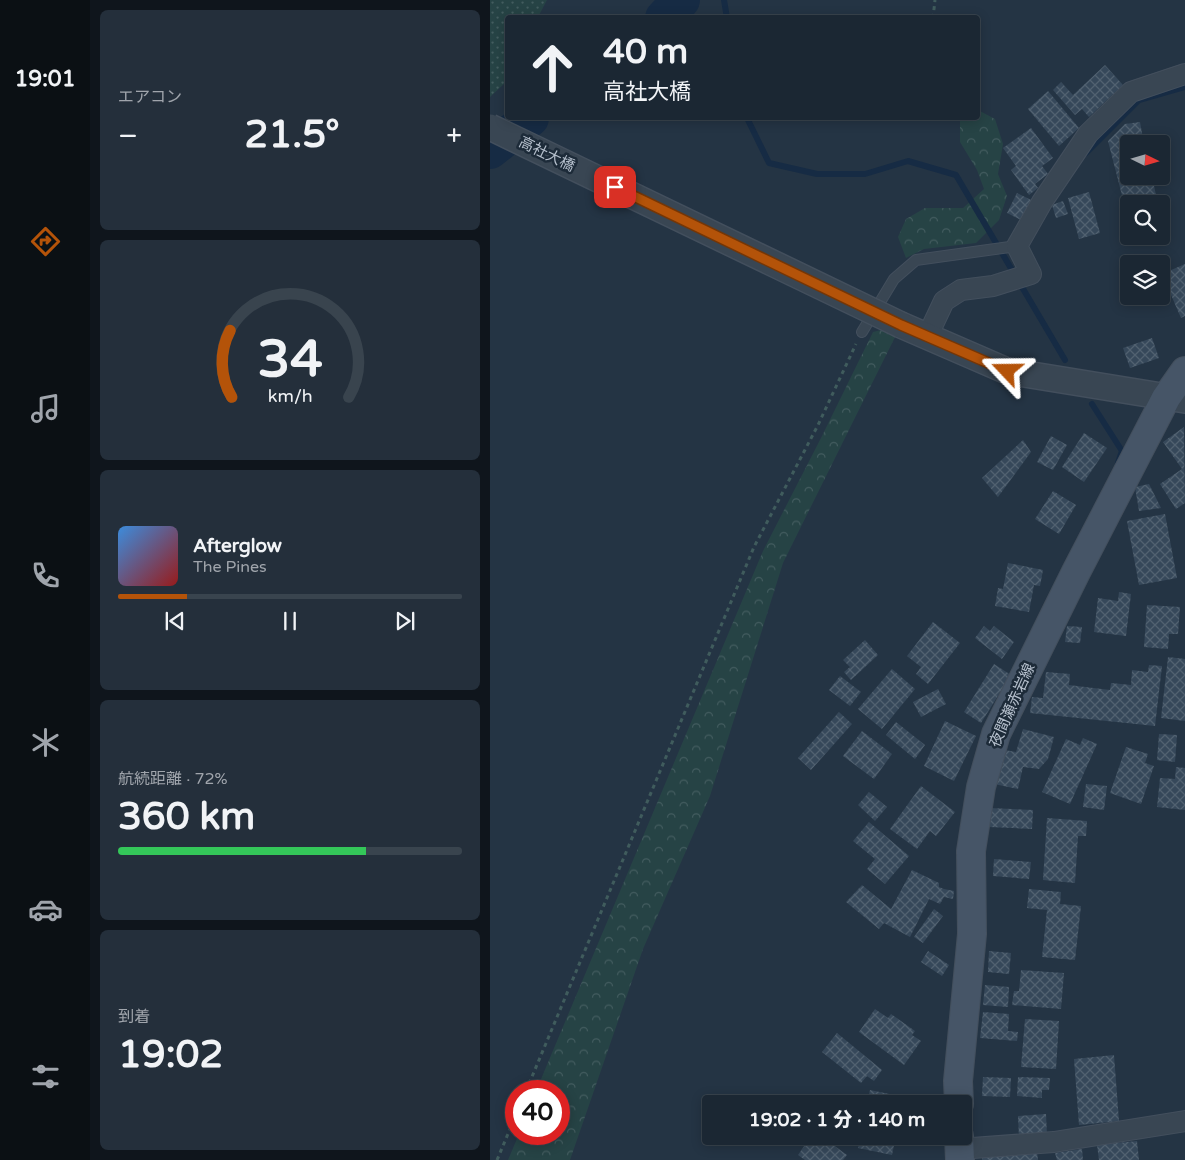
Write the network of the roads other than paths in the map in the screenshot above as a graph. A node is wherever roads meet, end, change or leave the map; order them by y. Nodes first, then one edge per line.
1 (1185, 74) edge
2 (490, 126) edge
3 (1017, 246) junction
4 (862, 332) road end
5 (927, 337) junction
6 (1185, 371) edge
7 (1176, 399) edge
8 (958, 1095) edge
9 (1185, 1121) edge
10 (959, 1148) edge

1 - 3 street
2 - 5 street, 高社大橋, bridge
3 - 4 lane
3 - 5 street
5 - 7 street, 高社大橋
6 - 7 main road, 夜間瀬赤岩線
7 - 8 main road, 夜間瀬赤岩線
9 - 10 street

